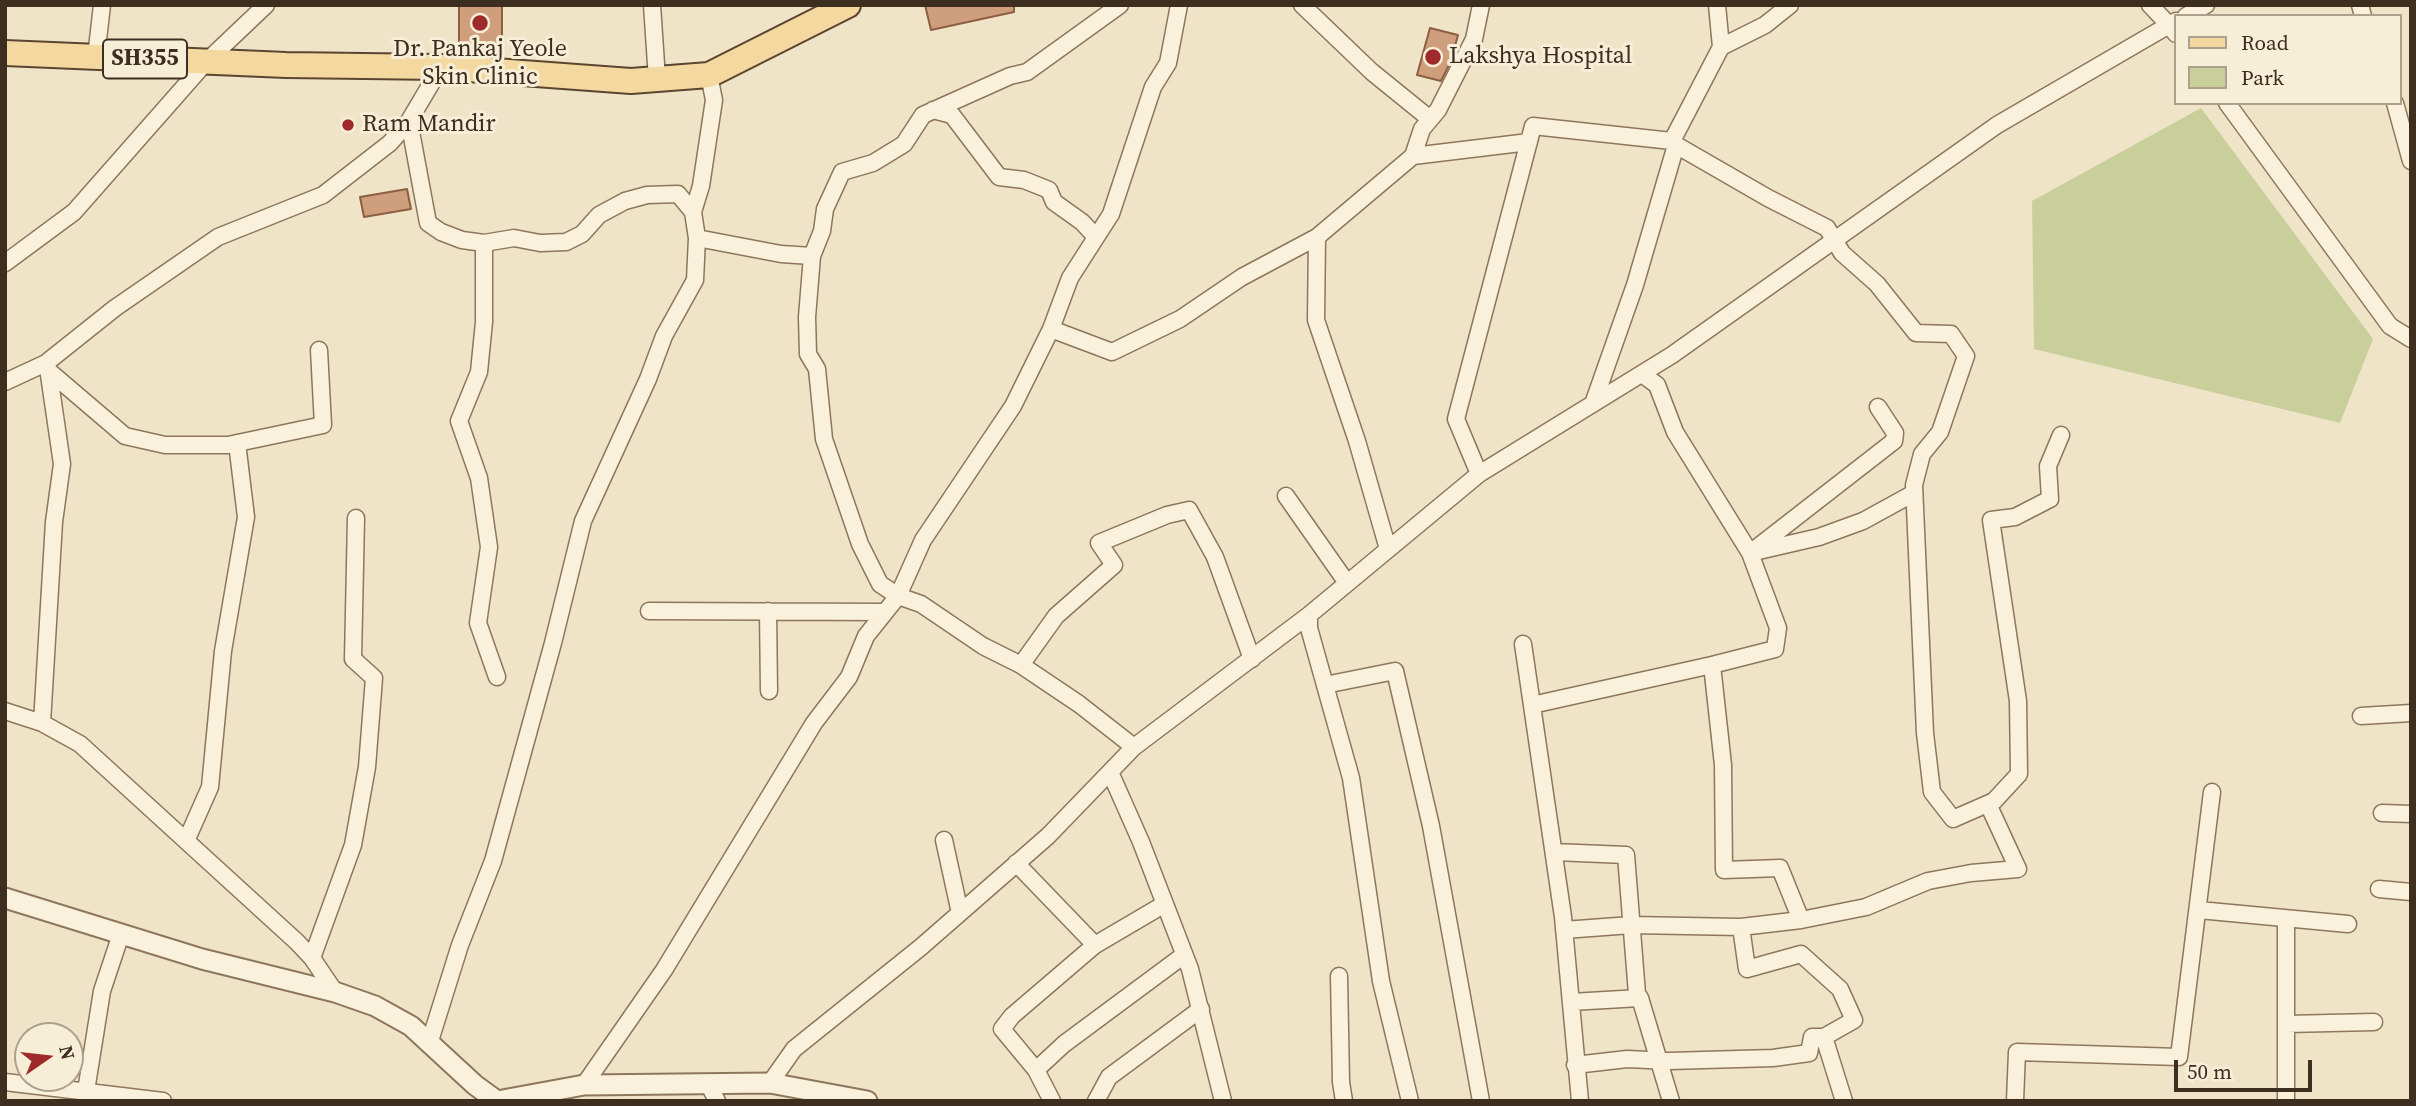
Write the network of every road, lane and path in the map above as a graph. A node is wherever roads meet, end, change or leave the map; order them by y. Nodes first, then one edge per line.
1 (102, 5) edge
2 (266, 5) edge
3 (652, 5) edge
4 (848, 5) edge
5 (1120, 5) edge
6 (1180, 5) edge
7 (1302, 5) edge
8 (1481, 5) edge
9 (1717, 5) edge
10 (1790, 5) edge
11 (2150, 5) edge
12 (2206, 5) edge
13 (2190, 14) edge
14 (2174, 27) edge
15 (1721, 47) junction
16 (5, 54) edge
17 (96, 57) junction
18 (206, 62) junction
19 (441, 67) junction
20 (709, 75) junction
21 (657, 79) junction
22 (2228, 105) edge
23 (2396, 105) edge
24 (933, 110) junction
25 (1430, 119) junction
26 (409, 121) junction
27 (2408, 136) edge
28 (1529, 142) junction
29 (1674, 143) junction
30 (1413, 156) junction
31 (2411, 161) edge
32 (693, 212) junction
33 (1319, 236) junction
34 (1096, 237) junction
35 (696, 238) junction
36 (1835, 242) junction
37 (484, 243) junction
38 (812, 256) junction
39 (5, 264) edge
40 (1051, 329) junction
41 (2408, 333) edge
42 (318, 350) dead end
43 (48, 367) junction
44 (1642, 374) junction
45 (5, 382) edge
46 (1593, 404) junction
47 (1878, 407) dead end
48 (2062, 435) dead end
49 (237, 443) junction
50 (1479, 474) junction
51 (1914, 493) junction
52 (1286, 496) dead end
53 (356, 518) dead end
54 (1388, 550) junction
55 (1750, 553) junction
56 (1347, 583) junction
57 (898, 596) junction
58 (649, 611) dead end
59 (768, 611) junction
60 (885, 612) junction
61 (1309, 615) junction
62 (1523, 645) dead end
63 (1252, 659) junction
64 (1021, 665) junction
65 (1712, 665) junction
66 (497, 677) dead end
67 (1325, 685) junction
68 (769, 691) dead end
69 (1532, 705) junction
70 (5, 711) edge
71 (2411, 713) edge
72 (2361, 716) dead end
73 (42, 723) junction
74 (1135, 747) junction
75 (1110, 772) junction
76 (2212, 792) dead end
77 (1987, 804) junction
78 (2382, 813) dead end
79 (2411, 814) edge
80 (187, 839) junction
81 (944, 840) dead end
82 (1554, 852) junction
83 (1016, 863) junction
84 (2379, 889) dead end
85 (2411, 892) edge
86 (5, 898) edge
87 (1164, 905) junction
88 (2199, 910) junction
89 (960, 913) junction
90 (1801, 920) junction
91 (2286, 920) junction
92 (2348, 924) dead end
93 (1631, 925) junction
94 (1741, 928) junction
95 (1564, 930) junction
96 (121, 934) junction
97 (1095, 945) junction
98 (1185, 955) junction
99 (312, 958) junction
100 (1339, 976) dead end
101 (335, 992) junction
102 (1640, 998) junction
103 (1571, 1002) junction
104 (1201, 1009) junction
105 (2374, 1022) dead end
106 (2286, 1024) junction
107 (1824, 1037) junction
108 (430, 1041) junction
109 (1657, 1061) junction
110 (1575, 1065) junction
111 (1036, 1070) junction
112 (5, 1082) edge
113 (770, 1083) junction
114 (584, 1085) junction
115 (86, 1091) junction
116 (476, 1093) edge
117 (713, 1093) edge
118 (163, 1101) edge
119 (867, 1101) edge
120 (1052, 1101) edge
121 (1096, 1101) edge
122 (1223, 1101) edge
123 (1344, 1101) edge
124 (1410, 1101) edge
125 (1481, 1101) edge
126 (1580, 1101) edge
127 (1671, 1101) edge
128 (1844, 1101) edge
129 (2015, 1101) edge
130 (2286, 1101) edge

1 - 17 street
2 - 18 street
3 - 21 street
4 - 20 main road, SH355
5 - 24 street
6 - 34 street
7 - 25 street
8 - 25 street
9 - 15 street
10 - 15 street
11 - 14 street
12 - 13 street
14 - 36 street
15 - 29 street
16 - 17 main road, SH355
17 - 18 main road, SH355
18 - 19 main road, SH355
18 - 39 street
19 - 21 main road, SH355
19 - 26 street
20 - 21 main road, SH355
20 - 32 street
22 - 41 street
23 - 27 street
24 - 34 street
24 - 38 street
25 - 30 street
26 - 37 street
26 - 43 street
27 - 31 street
28 - 29 street
28 - 30 street
28 - 50 street
29 - 36 street
29 - 46 street
30 - 33 street
32 - 35 street
32 - 37 street
33 - 40 street
33 - 54 street
34 - 40 street
35 - 38 street
35 - 108 street
36 - 44 street
36 - 51 street
37 - 66 street
38 - 57 street
40 - 57 street
42 - 49 street
43 - 45 street
43 - 49 street
43 - 73 street
44 - 46 street
44 - 55 street
46 - 50 street
47 - 55 street
48 - 77 street
49 - 80 street
50 - 54 street
51 - 55 street
51 - 77 street
52 - 56 street
53 - 99 street
54 - 56 street
55 - 65 street
56 - 61 street
57 - 60 street
57 - 64 street
58 - 59 street
59 - 60 street
59 - 68 street
60 - 114 street
61 - 63 street
61 - 67 street
62 - 69 street
63 - 64 street
63 - 74 street
64 - 74 street
65 - 69 street
65 - 90 street
67 - 124 street
67 - 125 street
69 - 82 street
70 - 73 street
71 - 72 street
73 - 80 street
74 - 75 street
75 - 83 street
75 - 87 street
76 - 88 street
77 - 90 street
78 - 79 street
80 - 99 street
81 - 89 street
82 - 93 street
82 - 95 street
83 - 89 street
83 - 97 street
84 - 85 street
86 - 96 street
87 - 97 street
87 - 98 street
88 - 91 street
88 - 129 street
89 - 113 street
90 - 94 street
91 - 92 street
91 - 106 street
93 - 94 street
93 - 95 street
93 - 102 street
94 - 107 street
95 - 103 street
96 - 101 street
96 - 115 street
97 - 111 street
98 - 104 street
98 - 111 street
99 - 101 street
100 - 123 street
101 - 108 street
102 - 103 street
102 - 109 street
103 - 110 street
104 - 121 street
104 - 122 street
105 - 106 street
106 - 130 street
107 - 109 street
107 - 128 street
108 - 116 street
109 - 110 street
109 - 127 street
110 - 126 street
111 - 120 street
112 - 115 street
113 - 117 street
113 - 119 street
114 - 116 street
114 - 117 street
115 - 118 street

